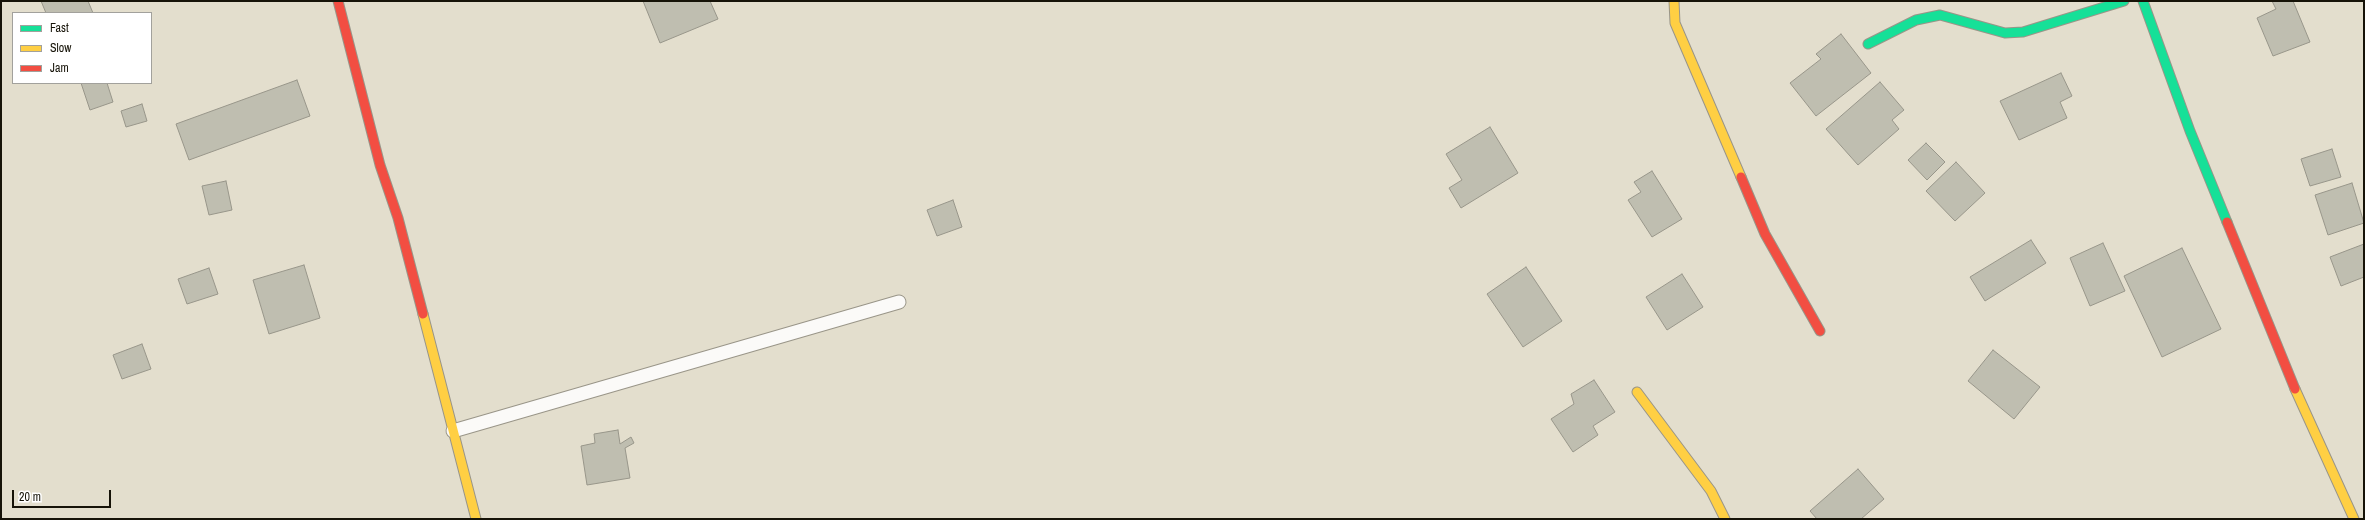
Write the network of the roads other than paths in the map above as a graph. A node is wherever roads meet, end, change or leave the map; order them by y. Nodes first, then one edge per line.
1 (338, 1) edge
2 (1674, 1) edge
3 (2124, 1) edge
4 (2143, 1) edge
5 (1868, 44) dead end
6 (899, 302) dead end
7 (1820, 331) dead end
8 (1638, 392) dead end
9 (453, 431) junction
10 (476, 519) edge
11 (1725, 519) edge
12 (2354, 519) edge

1 - 9 street
2 - 7 street
3 - 5 street
4 - 12 street
6 - 9 lane
8 - 11 street
9 - 10 street

